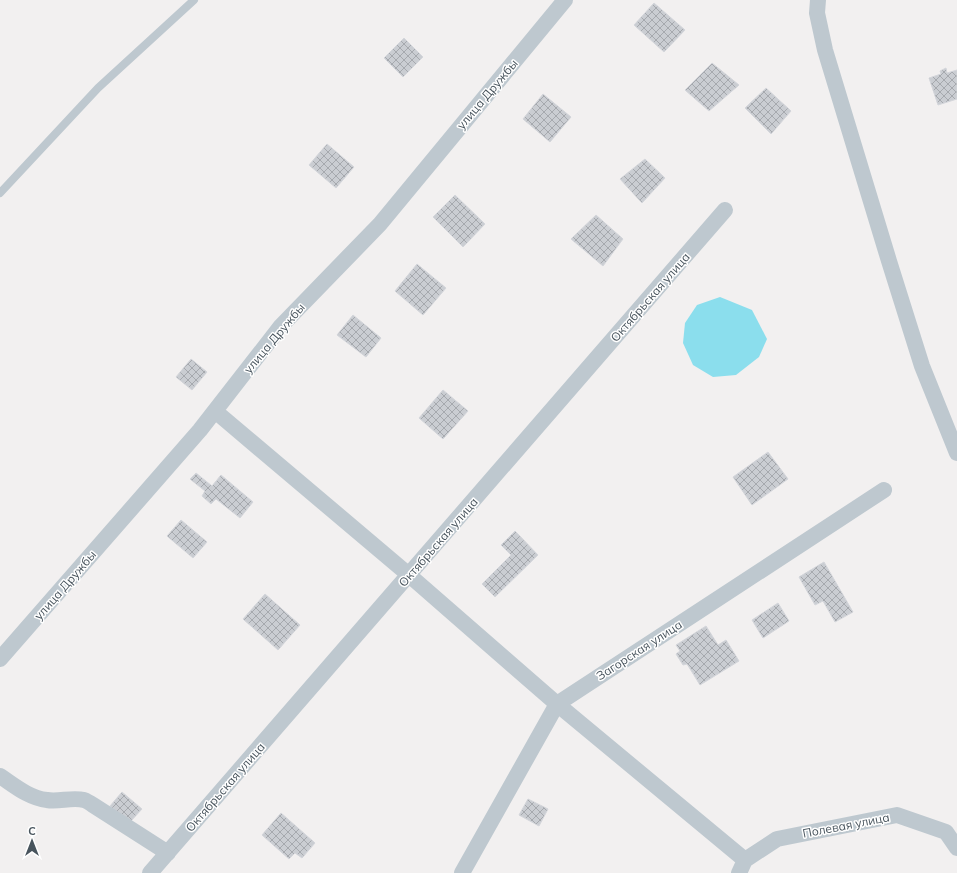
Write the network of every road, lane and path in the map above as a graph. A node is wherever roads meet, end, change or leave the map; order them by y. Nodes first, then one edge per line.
1 (194, 0) edge
2 (565, 0) edge
3 (818, 0) edge
4 (0, 193) edge
5 (725, 210) dead end
6 (215, 411) junction
7 (957, 453) edge
8 (884, 490) dead end
9 (409, 575) junction
10 (0, 659) edge
11 (557, 704) junction
12 (0, 776) edge
13 (957, 848) edge
14 (168, 853) junction
15 (742, 867) edge
16 (150, 873) edge
17 (462, 873) edge

1 - 4 lane
2 - 6 street, улица Дружбы
3 - 7 street
5 - 9 street, Октябрьская улица
6 - 9 street
6 - 10 street, улица Дружбы
8 - 11 street, Загорская улица
9 - 11 street
9 - 14 street, Октябрьская улица
11 - 15 street
11 - 17 street, Загорская улица
12 - 14 street
13 - 15 street, Полевая улица
14 - 16 street, Октябрьская улица

